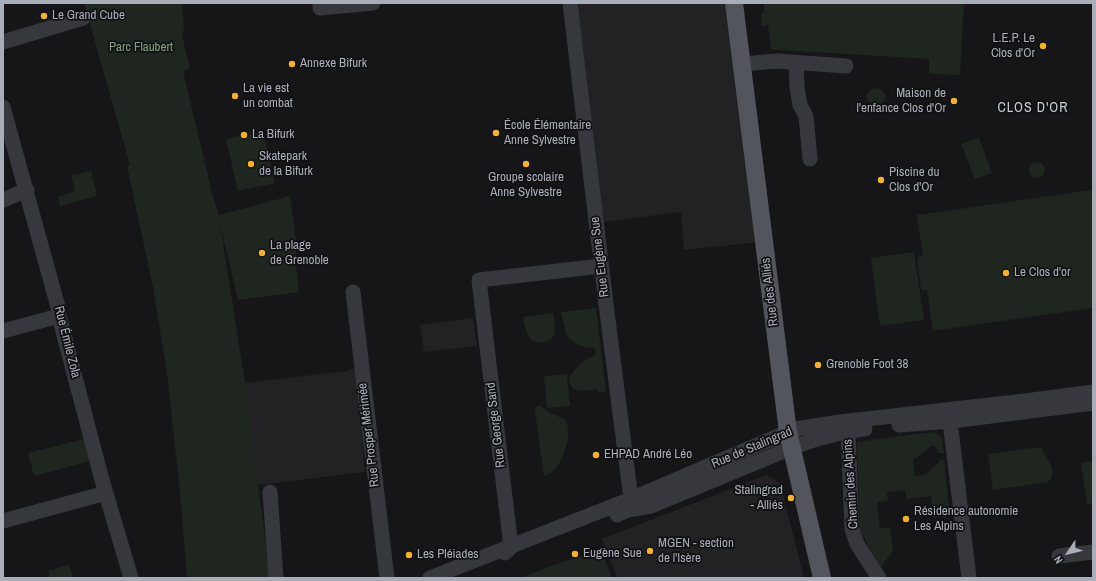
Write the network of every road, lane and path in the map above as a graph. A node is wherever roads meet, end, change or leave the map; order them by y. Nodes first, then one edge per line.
1 (373, 3) edge
2 (570, 3) edge
3 (734, 3) edge
4 (320, 5) edge
5 (83, 18) dead end
6 (3, 42) edge
7 (796, 62) junction
8 (742, 64) junction
9 (846, 66) dead end
10 (3, 107) edge
11 (810, 159) dead end
12 (27, 190) junction
13 (3, 200) edge
14 (601, 266) junction
15 (353, 292) dead end
16 (59, 316) junction
17 (3, 330) edge
18 (1093, 392) edge
19 (1093, 403) edge
20 (950, 421) junction
21 (848, 431) junction
22 (789, 440) junction
23 (270, 492) dead end
24 (106, 493) junction
25 (630, 505) junction
26 (3, 521) edge
27 (511, 547) junction
28 (1093, 552) edge
29 (1059, 556) dead end
30 (495, 564) junction
31 (131, 578) edge
32 (276, 578) edge
33 (386, 578) edge
34 (430, 578) edge
35 (458, 578) edge
36 (822, 578) edge
37 (879, 578) edge
38 (969, 578) edge

1 - 4 street
2 - 14 street, Rue Eugène Sue
3 - 8 main road, Rue des Alliés
5 - 6 street
7 - 8 street
7 - 9 street
7 - 11 street
8 - 22 main road, Rue des Alliés
10 - 12 street, Rue Émile Zola
12 - 13 street
12 - 16 street, Rue Émile Zola
14 - 25 street, Rue Eugène Sue
14 - 27 street, Rue George Sand
15 - 33 street, Rue Prosper Mérimée
16 - 17 street
16 - 24 street, Rue Émile Zola
18 - 22 street, Rue de Stalingrad
19 - 20 street, Rue de Stalingrad
20 - 21 street, Rue de Stalingrad
20 - 38 street
21 - 22 street, Rue de Stalingrad
21 - 37 street, Chemin des Alpins
22 - 25 street, Rue de Stalingrad
22 - 36 main road, Rue des Alliés
23 - 32 street
24 - 26 street
24 - 31 street, Rue Émile Zola
25 - 27 street, Rue de Stalingrad
25 - 30 street, Rue de Stalingrad
27 - 30 street
27 - 34 street, Rue de Stalingrad
28 - 29 street
30 - 35 street, Rue de Stalingrad

